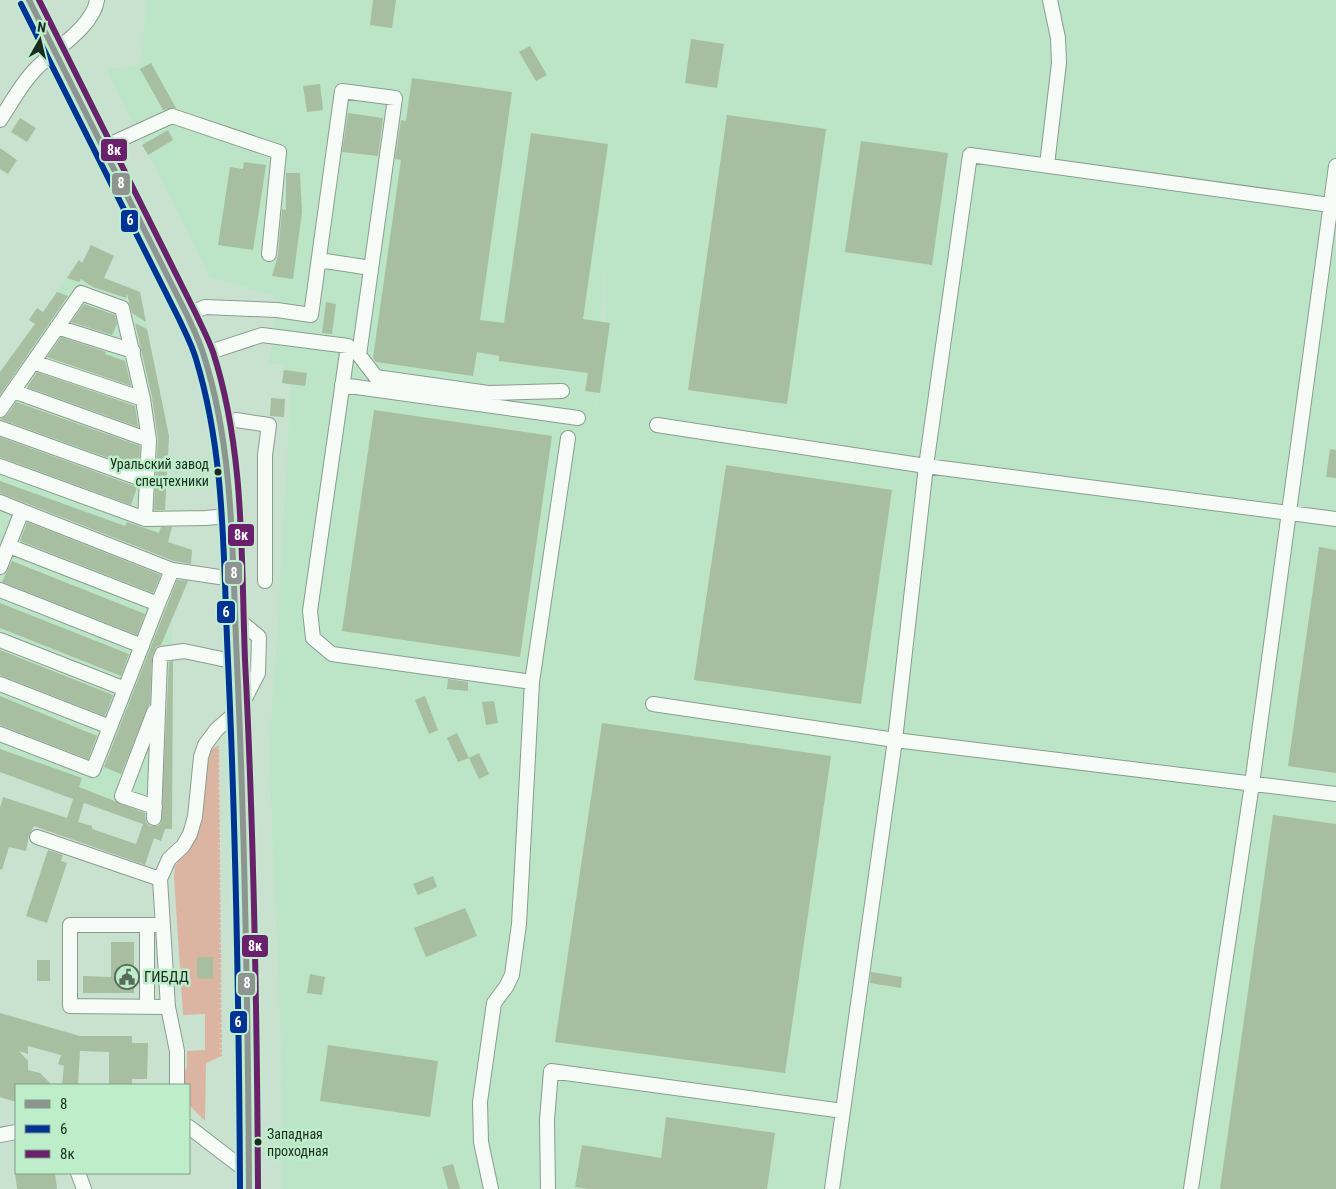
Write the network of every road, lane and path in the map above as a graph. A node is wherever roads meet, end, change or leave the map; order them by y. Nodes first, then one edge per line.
1 (29, 0) edge
2 (96, 0) edge
3 (1050, 0) edge
4 (55, 50) junction
5 (0, 120) edge
6 (104, 147) junction
7 (1047, 166) junction
8 (1336, 166) edge
9 (1330, 205) junction
10 (269, 254) dead end
11 (319, 260) junction
12 (371, 268) junction
13 (187, 315) junction
14 (57, 327) junction
15 (133, 351) junction
16 (204, 354) junction
17 (33, 362) junction
18 (230, 374) dead end
19 (283, 377) dead end
20 (306, 380) dead end
21 (342, 385) junction
22 (14, 391) junction
23 (562, 391) dead end
24 (143, 399) junction
25 (0, 410) edge
26 (578, 418) dead end
27 (221, 424) junction
28 (656, 425) dead end
29 (0, 428) edge
30 (568, 438) dead end
31 (149, 440) junction
32 (0, 466) edge
33 (926, 466) junction
34 (147, 481) junction
35 (0, 502) edge
36 (22, 511) junction
37 (1288, 512) junction
38 (230, 516) junction
39 (145, 519) junction
40 (1336, 519) edge
41 (8, 546) junction
42 (0, 567) edge
43 (172, 570) junction
44 (233, 579) junction
45 (265, 581) dead end
46 (0, 590) edge
47 (158, 604) junction
48 (234, 616) junction
49 (0, 640) edge
50 (142, 646) junction
51 (236, 662) junction
52 (532, 682) junction
53 (0, 684) edge
54 (125, 689) junction
55 (159, 701) junction
56 (653, 704) dead end
57 (239, 710) junction
58 (110, 727) junction
59 (0, 734) edge
60 (895, 740) junction
61 (1252, 784) junction
62 (1336, 794) edge
63 (37, 838) dead end
64 (160, 879) junction
65 (147, 925) junction
66 (163, 925) junction
67 (147, 1007) junction
68 (168, 1007) junction
69 (177, 1084) edge
70 (843, 1111) junction
71 (190, 1128) edge
72 (15, 1132) edge
73 (0, 1135) edge
74 (78, 1174) edge
75 (249, 1181) edge
76 (84, 1189) edge
77 (492, 1189) edge
78 (548, 1189) edge
79 (832, 1189) edge
80 (1191, 1189) edge

1 - 4 main road
2 - 4 street
3 - 7 street
4 - 5 street
4 - 6 main road
6 - 10 street
6 - 13 main road
7 - 9 street
7 - 33 street
8 - 9 street
9 - 37 street
11 - 12 street
11 - 12 street
11 - 13 street
12 - 23 street
13 - 16 main road
14 - 15 street
14 - 15 street
14 - 17 street
15 - 24 street
16 - 21 street
16 - 27 main road
17 - 22 street
17 - 24 street
18 - 19 path
20 - 21 path
21 - 26 street
21 - 52 street
22 - 25 street
22 - 31 street
24 - 31 street
27 - 38 main road
27 - 45 street
28 - 33 street
29 - 34 street
30 - 52 street
31 - 34 street
32 - 39 street
33 - 37 street
33 - 60 street
34 - 39 street
35 - 36 street
36 - 41 street
36 - 43 street
37 - 40 street
37 - 61 street
38 - 39 street
38 - 44 main road
41 - 42 street
41 - 47 street
43 - 44 street
43 - 47 street
44 - 48 main road
46 - 50 street
47 - 50 street
48 - 51 main road
48 - 57 street
49 - 54 street
50 - 54 street
51 - 55 street
51 - 57 main road
52 - 77 street
53 - 58 street
54 - 58 street
55 - 55 street
56 - 60 street
57 - 64 street
57 - 75 main road
58 - 59 street
60 - 61 street
60 - 70 street
61 - 62 street
61 - 80 street
63 - 64 street
64 - 66 street
65 - 66 street
65 - 67 street
65 - 67 street
66 - 68 street
67 - 68 street
68 - 69 street
70 - 78 street
70 - 79 street
71 - 75 street
72 - 73 street
74 - 76 street

